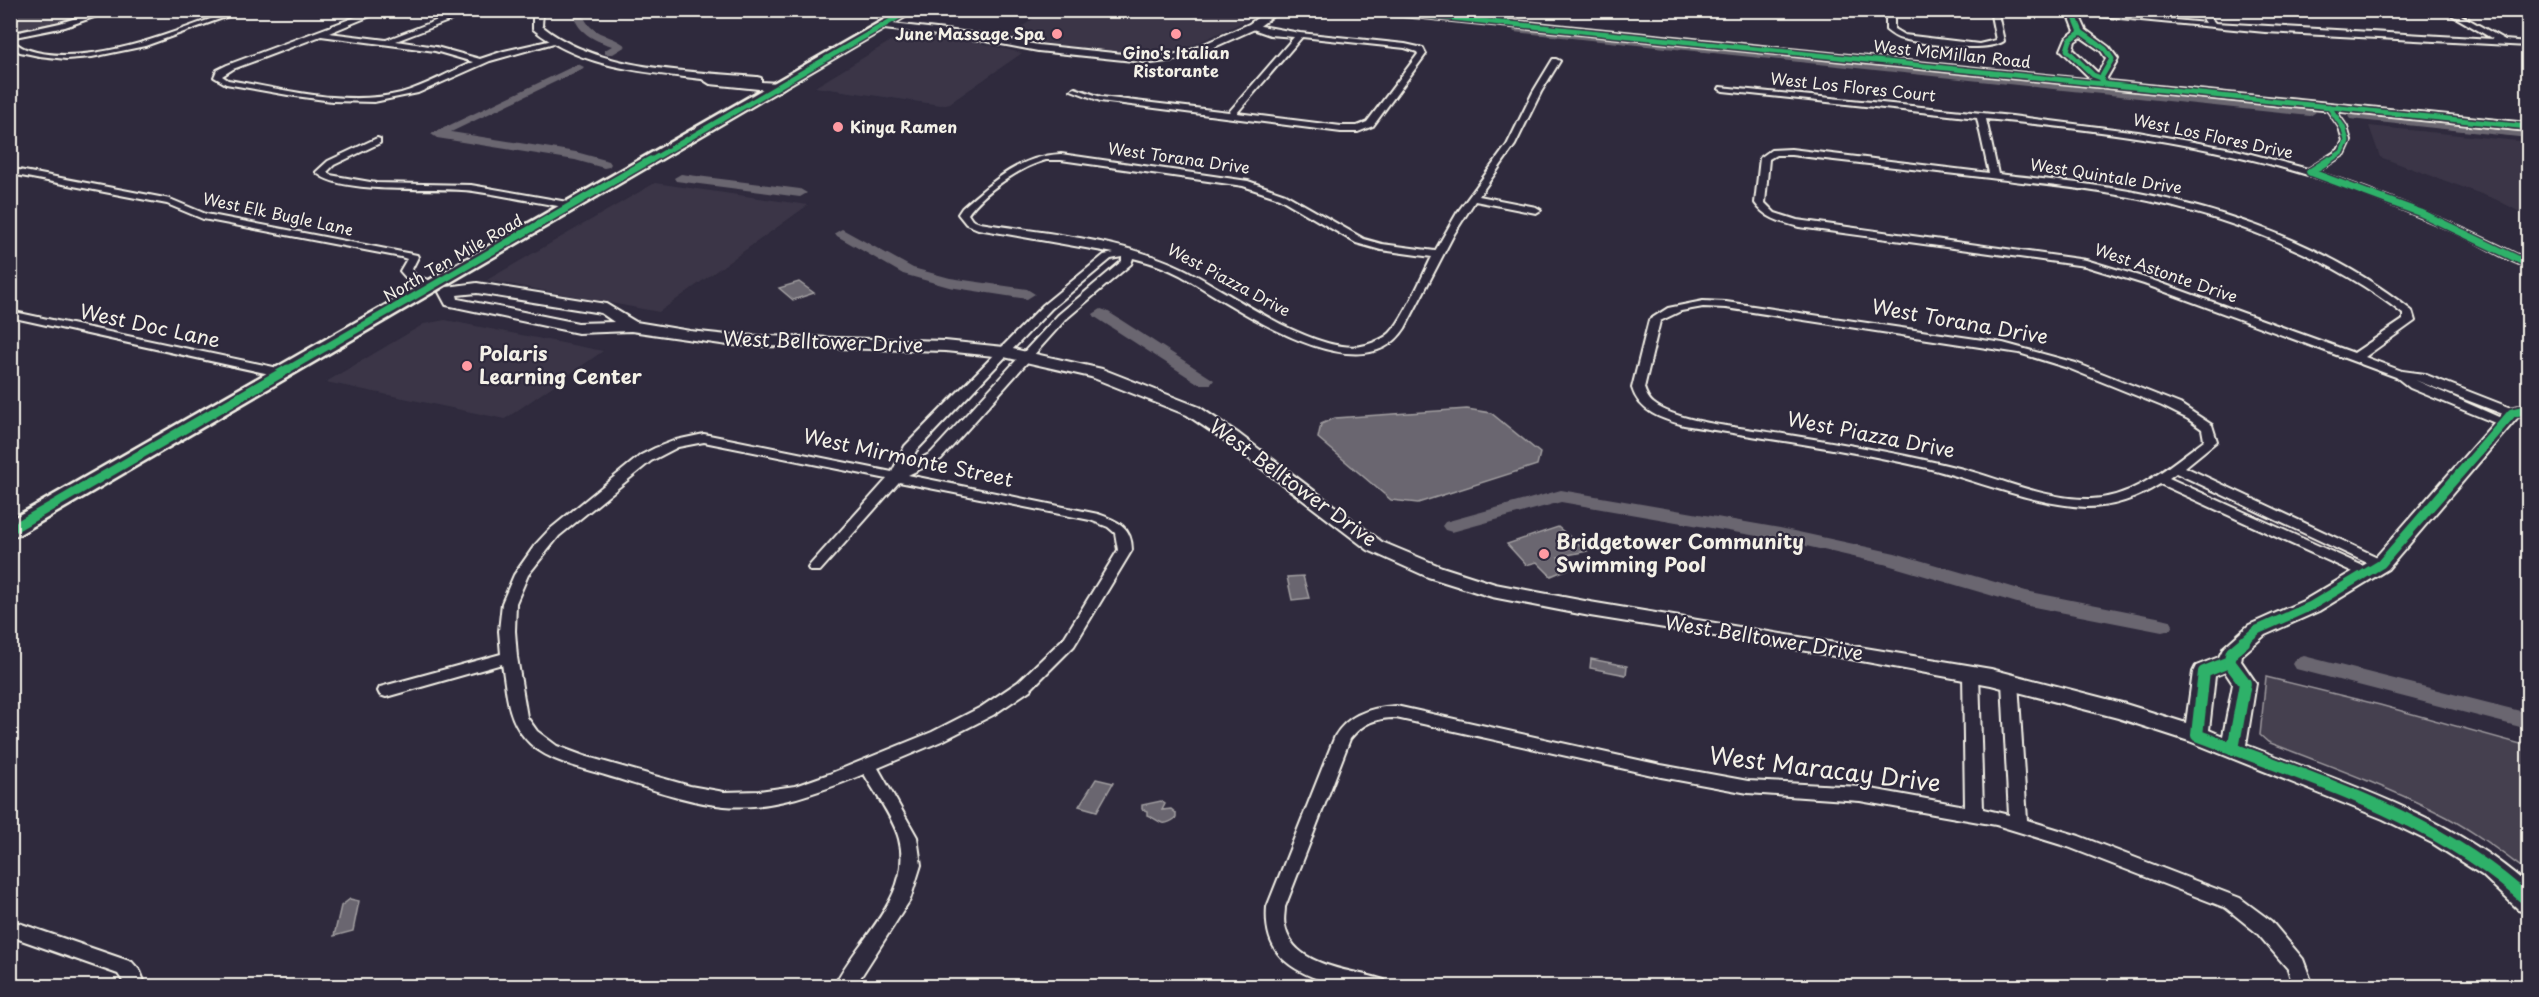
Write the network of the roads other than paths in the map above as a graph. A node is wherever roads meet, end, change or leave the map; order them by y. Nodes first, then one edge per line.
1 (111, 10) edge
2 (242, 10) edge
3 (382, 10) edge
4 (538, 10) edge
5 (910, 10) edge
6 (1276, 10) edge
7 (1373, 10) edge
8 (1890, 10) edge
9 (1993, 10) edge
10 (2040, 10) edge
11 (2200, 10) edge
12 (2446, 10) edge
13 (1395, 12) edge
14 (2073, 12) edge
15 (448, 18) dead end
16 (884, 26) junction
17 (1253, 26) junction
18 (2212, 26) junction
19 (2081, 32) junction
20 (319, 34) junction
21 (1300, 34) junction
22 (10, 36) edge
23 (10, 41) edge
24 (557, 41) junction
25 (2504, 42) junction
26 (386, 43) junction
27 (2529, 44) edge
28 (1556, 61) dead end
29 (480, 62) junction
30 (2102, 81) junction
31 (779, 87) junction
32 (1723, 89) dead end
33 (1075, 90) dead end
34 (2329, 107) junction
35 (1230, 116) junction
36 (1981, 116) junction
37 (2529, 127) edge
38 (377, 141) dead end
39 (2310, 172) junction
40 (19, 173) dead end
41 (1994, 176) junction
42 (1472, 198) junction
43 (573, 206) junction
44 (1536, 210) dead end
45 (1772, 216) joint
46 (965, 218) joint
47 (1128, 253) junction
48 (1439, 255) junction
49 (2529, 264) edge
50 (437, 289) junction
51 (10, 314) edge
52 (631, 326) junction
53 (1004, 352) junction
54 (1025, 356) junction
55 (2357, 357) junction
56 (283, 373) junction
57 (1647, 405) joint
58 (2515, 414) edge
59 (2174, 467) junction
60 (897, 476) junction
61 (2158, 478) junction
62 (10, 530) edge
63 (814, 568) dead end
64 (2374, 568) junction
65 (509, 657) junction
66 (2229, 662) junction
67 (1971, 673) junction
68 (2010, 682) junction
69 (386, 691) dead end
70 (2197, 735) junction
71 (2233, 749) junction
72 (868, 765) junction
73 (1974, 814) junction
74 (2018, 824) junction
75 (2529, 901) edge
76 (10, 928) edge
77 (134, 982) edge
78 (844, 987) edge
79 (1377, 987) edge
80 (2303, 987) edge

1 - 22 street
2 - 23 street
3 - 20 street
4 - 24 street
5 - 16 main road, North Ten Mile Road
6 - 17 street
7 - 13 street, West McMillan Road
8 - 9 street
10 - 14 street
11 - 18 street
12 - 25 street
13 - 30 street, West McMillan Road
14 - 18 street
14 - 19 street
15 - 26 street
16 - 17 street
16 - 31 main road, North Ten Mile Road
17 - 21 street
18 - 25 street
19 - 30 street
19 - 30 street
20 - 26 street
20 - 29 street
21 - 35 street
21 - 35 street
24 - 29 street
24 - 31 street
25 - 27 street
26 - 29 street
28 - 42 street
30 - 34 street, West McMillan Road
31 - 43 main road, North Ten Mile Road
32 - 36 street, West Los Flores Court
33 - 35 street
34 - 37 street, West McMillan Road
34 - 39 street
36 - 39 street, West Los Flores Drive
36 - 41 street
38 - 43 street
39 - 49 street, West Los Flores Drive
40 - 50 street, West Elk Bugle Lane
41 - 45 street, West Quintale Drive
41 - 55 street, West Quintale Drive
42 - 44 street
42 - 48 street
43 - 50 main road, North Ten Mile Road
45 - 55 street, West Astonte Drive
46 - 47 street, West Piazza Drive
46 - 48 street, West Torana Drive
47 - 48 street, West Piazza Drive
47 - 53 street
47 - 54 street
50 - 52 street, West Belltower Drive
50 - 52 street, West Belltower Drive
50 - 56 main road, North Ten Mile Road
51 - 56 street, West Doc Lane
52 - 53 street, West Belltower Drive
53 - 54 street, West Belltower Drive
53 - 60 street
54 - 60 street
54 - 67 street, West Belltower Drive
55 - 58 street, West Astonte Drive
56 - 62 main road, North Ten Mile Road
57 - 59 street, West Torana Drive
57 - 61 street, West Piazza Drive
58 - 64 street
59 - 61 street
59 - 64 street
60 - 63 street
60 - 65 street, West Mirmonte Street
60 - 72 street, West Mirmonte Street
61 - 64 street
64 - 66 street
65 - 69 street
65 - 72 street, West Mirmonte Street
66 - 70 street
66 - 71 street
67 - 68 street, West Belltower Drive
67 - 73 street
68 - 70 street, West Belltower Drive
68 - 74 street
70 - 71 street, West Belltower Drive
71 - 75 street, West Belltower Drive
72 - 78 street
73 - 74 street, West Maracay Drive
73 - 79 street, West Maracay Drive
74 - 80 street, West Maracay Drive
76 - 77 street

